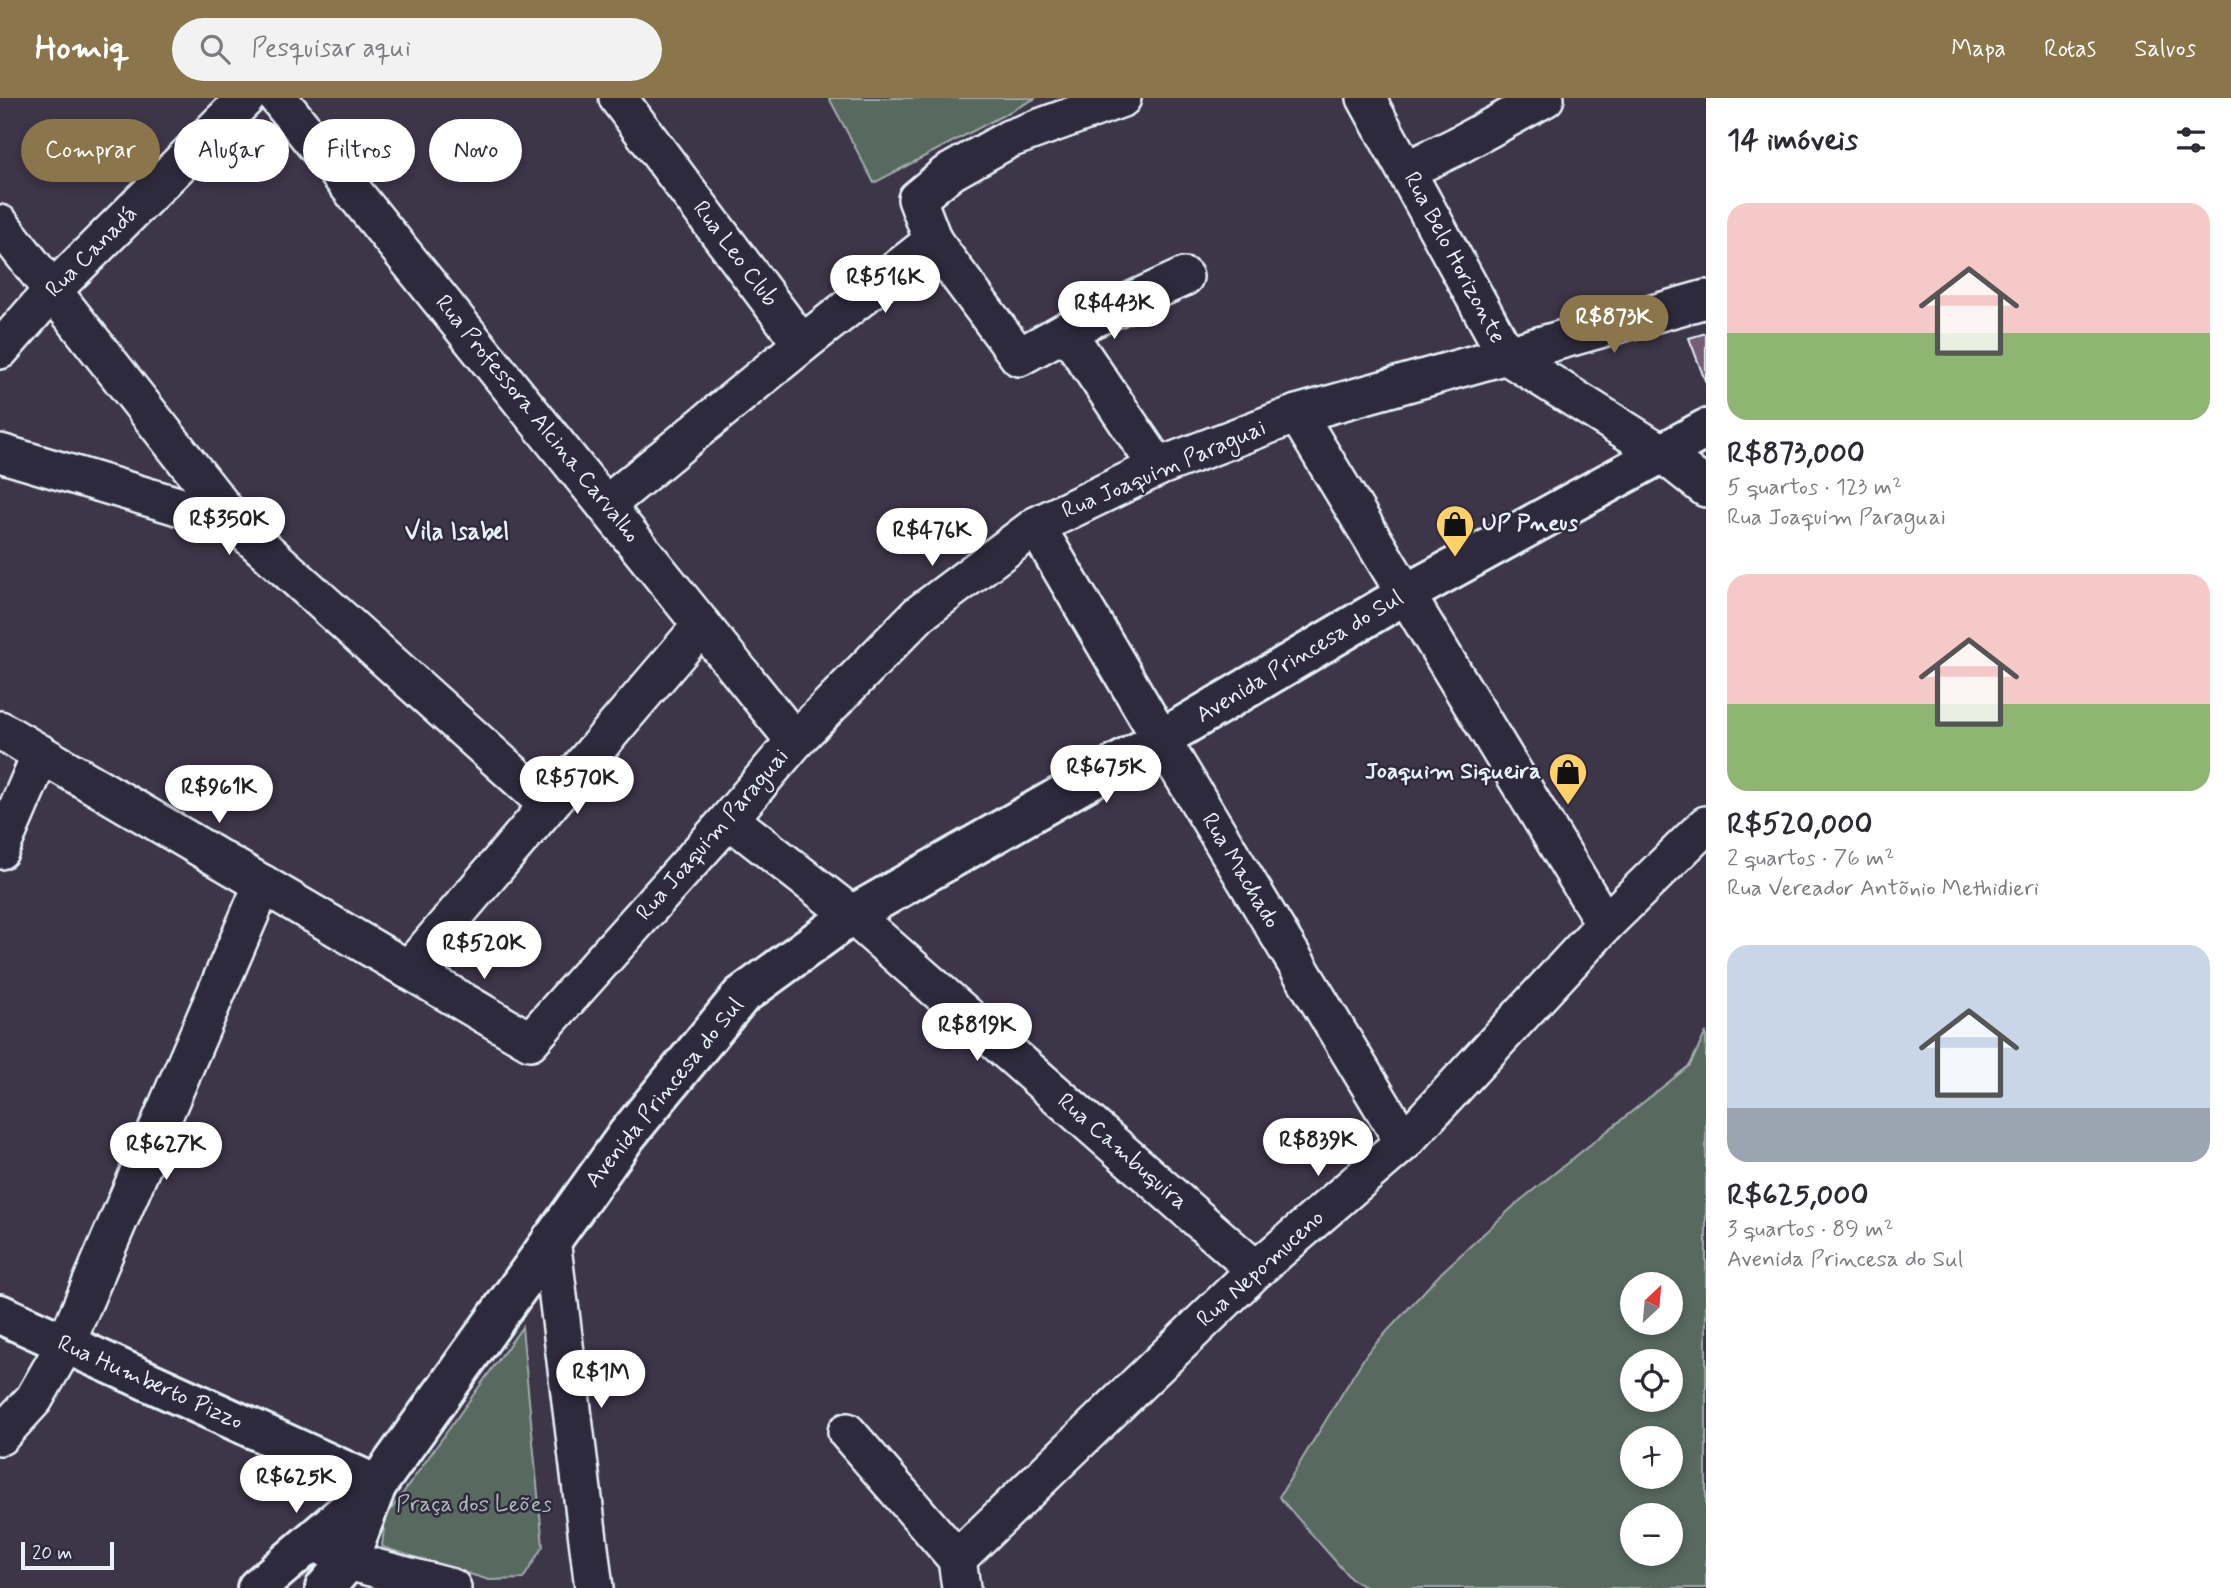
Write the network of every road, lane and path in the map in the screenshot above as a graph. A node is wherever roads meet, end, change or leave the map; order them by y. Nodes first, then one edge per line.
1 (246, 98) edge
2 (278, 98) edge
3 (618, 98) edge
4 (1122, 98) edge
5 (1366, 98) edge
6 (1545, 98) edge
7 (1407, 170) junction
8 (0, 224) edge
9 (933, 241) junction
10 (1184, 277) dead end
11 (52, 291) junction
12 (1706, 299) edge
13 (1066, 331) junction
14 (802, 344) junction
15 (0, 350) edge
16 (1507, 356) junction
17 (1297, 414) junction
18 (1706, 429) edge
19 (0, 453) edge
20 (1663, 454) junction
21 (1158, 467) junction
22 (1706, 488) edge
23 (606, 505) junction
24 (235, 523) junction
25 (1036, 526) junction
26 (1406, 594) junction
27 (702, 625) junction
28 (0, 730) edge
29 (1161, 739) junction
30 (796, 741) junction
31 (41, 754) junction
32 (548, 806) junction
33 (729, 819) junction
34 (1706, 825) edge
35 (0, 850) edge
36 (263, 884) junction
37 (852, 915) junction
38 (1605, 924) junction
39 (408, 970) junction
40 (1404, 1142) junction
41 (551, 1239) junction
42 (1256, 1270) junction
43 (0, 1314) edge
44 (65, 1345) junction
45 (847, 1432) dead end
46 (0, 1436) edge
47 (377, 1485) junction
48 (313, 1539) junction
49 (959, 1573) edge
50 (337, 1574) edge
51 (257, 1588) edge
52 (452, 1588) edge
53 (594, 1588) edge

1 - 11 street, Rua Canadá
2 - 23 street, Rua Professora Alcina Carvalho
3 - 14 street, Rua Leo Club
4 - 9 street
5 - 7 street, Rua Belo Horizonte
6 - 7 street
7 - 16 street, Rua Belo Horizonte
8 - 11 street
9 - 13 street
9 - 14 street
10 - 13 street
11 - 15 street, Rua Canadá
11 - 24 street
12 - 16 street, Rua Joaquim Paraguai
13 - 21 street
14 - 23 street
16 - 17 street, Rua Joaquim Paraguai
16 - 20 street, Rua Belo Horizonte
17 - 21 street, Rua Joaquim Paraguai
17 - 26 street
18 - 20 main road, Avenida Princesa do Sul
19 - 24 street
20 - 22 street, Rua Belo Horizonte
20 - 26 main road, Avenida Princesa do Sul
21 - 25 street, Rua Joaquim Paraguai
23 - 27 street, Rua Professora Alcina Carvalho
24 - 32 street
25 - 29 street, Rua Machado
25 - 30 street, Rua Joaquim Paraguai
26 - 29 main road, Avenida Princesa do Sul
26 - 38 street
27 - 30 street, Rua Professora Alcina Carvalho
27 - 32 street
28 - 31 street
29 - 37 main road, Avenida Princesa do Sul
29 - 40 street, Rua Machado
30 - 33 street, Rua Joaquim Paraguai
31 - 35 street
31 - 36 street
32 - 39 street
33 - 37 street, Rua Cambuquira
33 - 39 street, Rua Joaquim Paraguai
34 - 38 street, Rua Nepomuceno
36 - 39 street
36 - 44 street
37 - 41 main road, Avenida Princesa do Sul
37 - 42 street, Rua Cambuquira
38 - 40 street, Rua Nepomuceno
40 - 42 street, Rua Nepomuceno
41 - 47 main road, Avenida Princesa do Sul
41 - 53 street
42 - 49 street, Rua Nepomuceno
43 - 44 main road, Rua Humberto Pizzo
44 - 46 street
44 - 47 main road, Rua Humberto Pizzo
45 - 49 street
47 - 48 main road, Avenida Princesa do Sul
47 - 50 main road, Avenida Princesa do Sul
48 - 50 street
48 - 51 main road, Avenida Princesa do Sul
50 - 52 street

